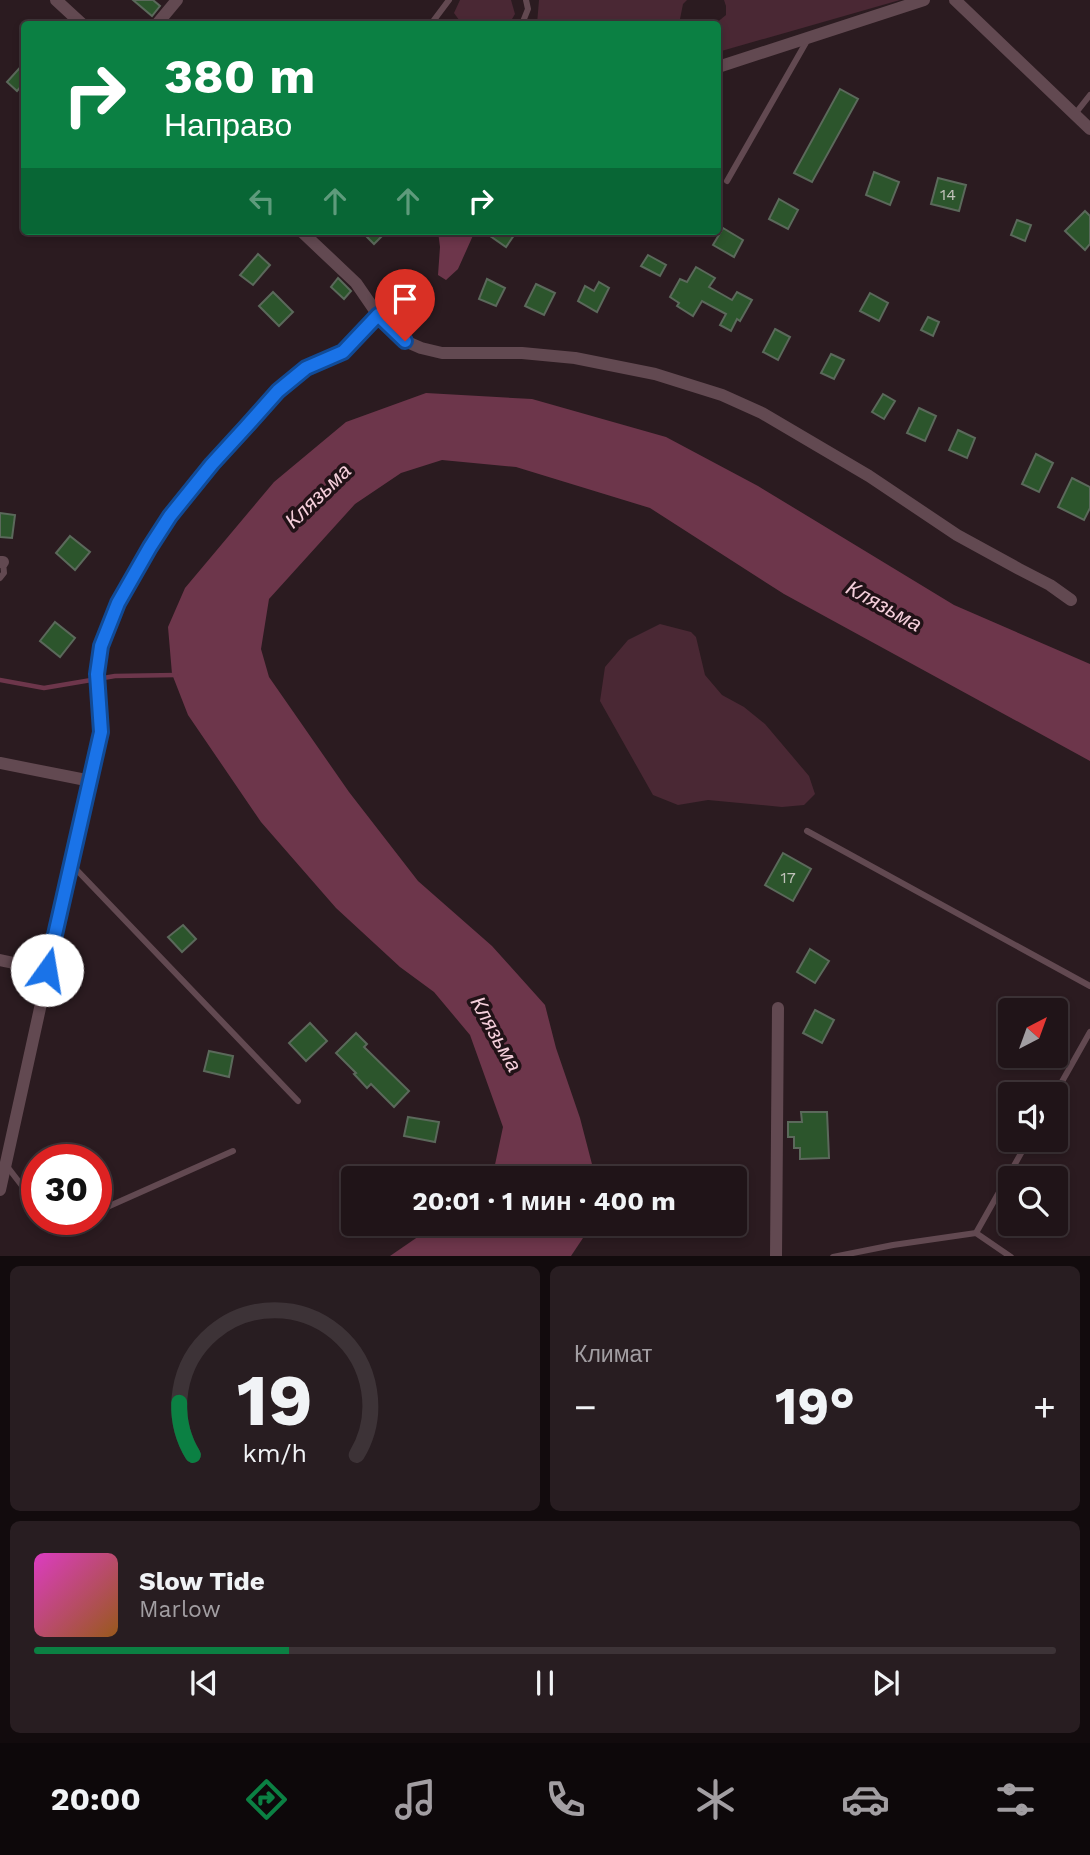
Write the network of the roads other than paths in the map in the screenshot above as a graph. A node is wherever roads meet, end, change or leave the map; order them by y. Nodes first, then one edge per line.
1 (56, 0) edge
2 (177, 0) edge
3 (449, 0) edge
4 (526, 0) edge
5 (924, 0) edge
6 (955, 0) edge
7 (79, 21) edge
8 (160, 21) edge
9 (433, 21) edge
10 (523, 21) edge
11 (808, 37) junction
12 (721, 66) edge
13 (1090, 95) edge
14 (1075, 114) junction
15 (1090, 129) edge
16 (727, 181) dead end
17 (305, 235) edge
18 (378, 315) junction
19 (1, 562) edge
20 (0, 578) edge
21 (1071, 600) dead end
22 (0, 763) edge
23 (91, 781) junction
24 (807, 831) dead end
25 (72, 864) junction
26 (0, 960) edge
27 (47, 970) junction
28 (1090, 986) edge
29 (778, 1008) dead end
30 (1090, 1032) edge
31 (1062, 1082) edge
32 (298, 1101) dead end
33 (5, 1146) edge
34 (233, 1151) dead end
35 (1022, 1152) edge
36 (6, 1164) junction
37 (21, 1184) edge
38 (0, 1189) edge
39 (112, 1205) edge
40 (976, 1233) junction
41 (776, 1256) edge
42 (833, 1256) edge
43 (1011, 1256) edge

1 - 7 street
2 - 8 street
3 - 9 lane
4 - 10 lane
5 - 11 street
6 - 14 street
11 - 12 street
11 - 16 lane
13 - 14 lane
14 - 15 street
17 - 18 street
18 - 21 street
18 - 23 street
19 - 20 lane
22 - 23 street
23 - 25 street
24 - 28 lane
25 - 27 street
25 - 32 lane
26 - 27 street
27 - 33 street
29 - 41 street
30 - 31 lane
33 - 36 street
34 - 39 lane
35 - 40 lane
36 - 37 lane
36 - 38 street
40 - 42 lane
40 - 43 lane

